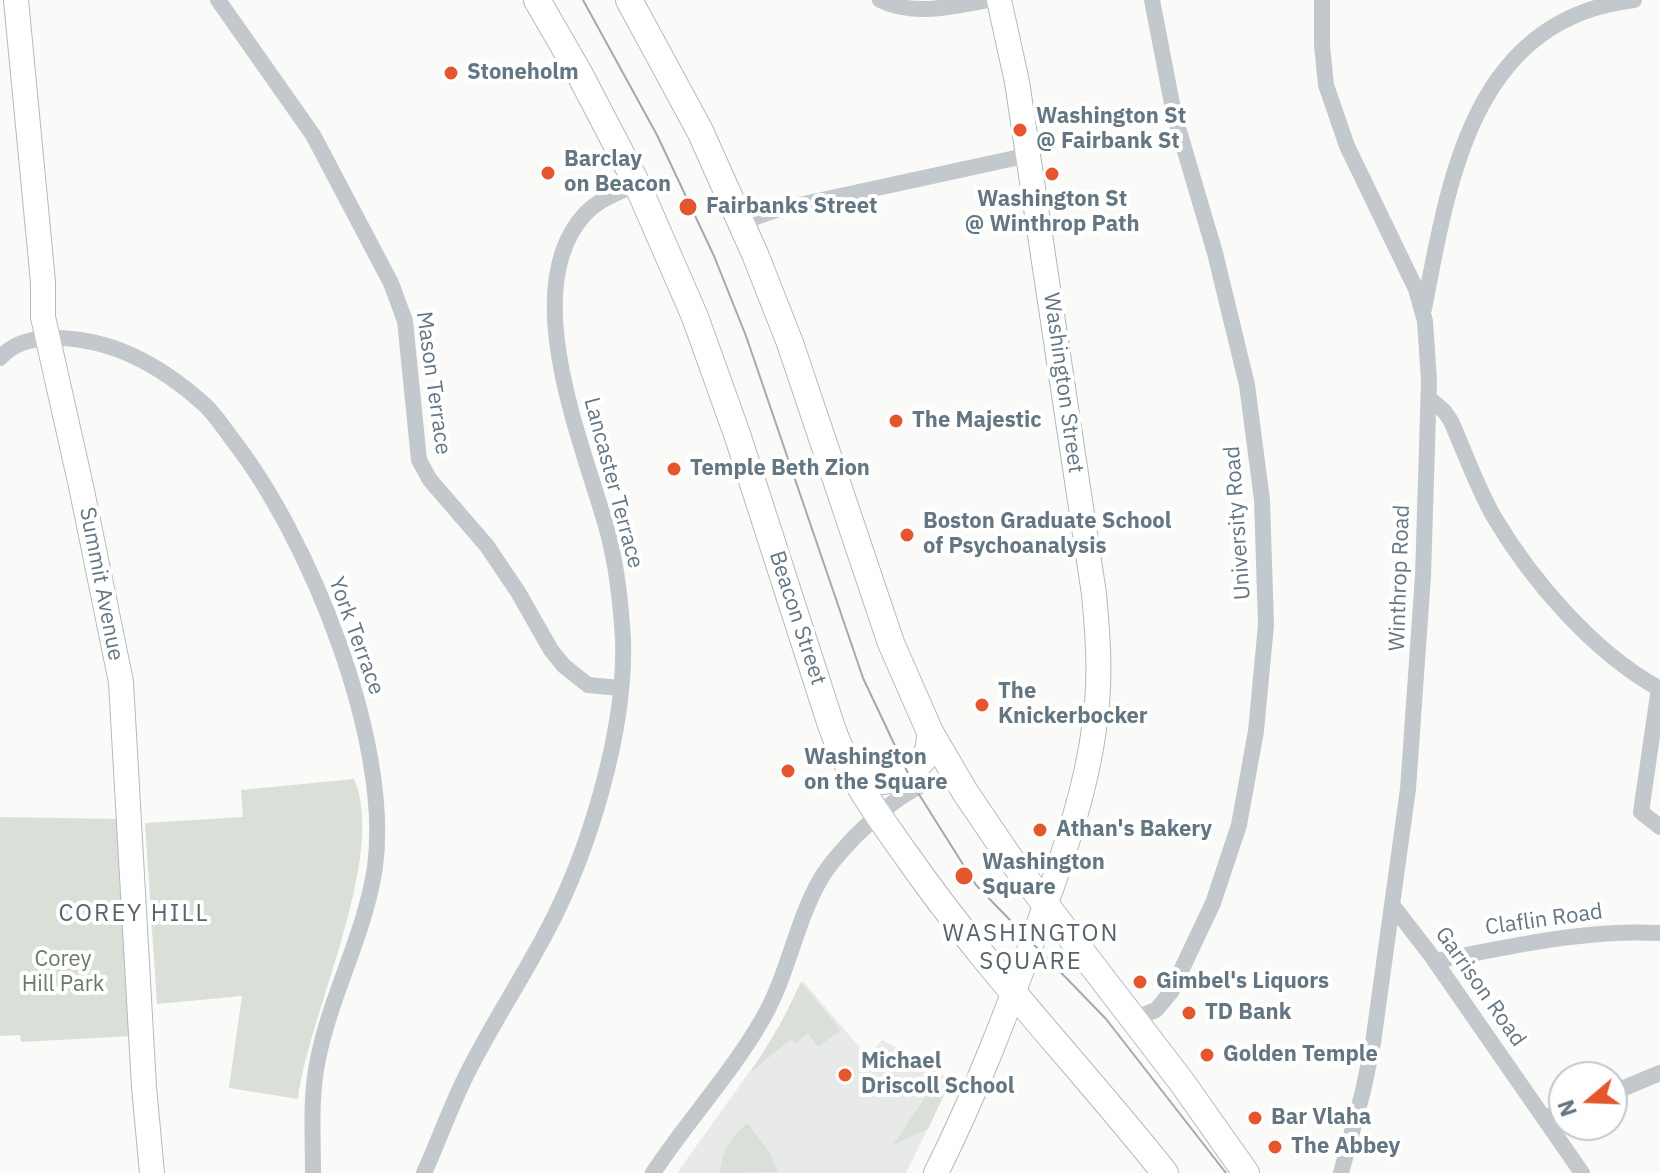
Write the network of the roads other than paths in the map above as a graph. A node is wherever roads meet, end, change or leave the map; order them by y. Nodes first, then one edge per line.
1 (16, 0) edge
2 (218, 0) edge
3 (537, 0) edge
4 (629, 0) edge
5 (880, 0) edge
6 (988, 0) edge
7 (999, 0) edge
8 (1152, 0) edge
9 (1322, 0) edge
10 (1634, 0) edge
11 (1029, 155) junction
12 (637, 184) junction
13 (742, 222) junction
14 (1423, 312) junction
15 (48, 339) junction
16 (0, 358) edge
17 (1429, 398) junction
18 (620, 688) junction
19 (1660, 688) edge
20 (930, 732) junction
21 (848, 766) junction
22 (965, 792) junction
23 (878, 816) junction
24 (1660, 827) edge
25 (1046, 903) junction
26 (1393, 906) junction
27 (1660, 933) edge
28 (1435, 961) junction
29 (1014, 993) junction
30 (1133, 1019) junction
31 (1660, 1073) edge
32 (1628, 1086) edge
33 (1548, 1117) edge
34 (1544, 1118) junction
35 (152, 1173) edge
36 (313, 1173) edge
37 (424, 1173) edge
38 (653, 1173) edge
39 (936, 1173) edge
40 (1165, 1173) edge
41 (1246, 1173) edge
42 (1341, 1173) edge
43 (1582, 1173) edge

1 - 15 main road, Summit Avenue
2 - 18 street, Mason Terrace
3 - 12 main road, Beacon Street
4 - 13 main road
5 - 6 street
7 - 11 main road, Washington Street
8 - 30 street, University Road
9 - 14 street, Winthrop Road
10 - 14 street
11 - 13 street
11 - 25 main road, Washington Street
12 - 18 street, Lancaster Terrace
12 - 21 main road, Beacon Street
13 - 20 main road
14 - 17 street, Winthrop Road
15 - 16 street
15 - 35 main road, Summit Avenue
15 - 36 street, York Terrace
17 - 19 street
17 - 26 street, Winthrop Road
18 - 37 street, Lancaster Terrace
19 - 24 street
20 - 21 main road
20 - 22 main road
21 - 23 main road, Beacon Street
22 - 23 street
22 - 25 main road
23 - 29 main road, Beacon Street
23 - 38 street
25 - 29 main road, Washington Street
25 - 30 main road
26 - 28 street, Garrison Road
26 - 42 street, Winthrop Road
27 - 28 street, Claflin Road
28 - 34 street, Garrison Road
29 - 39 main road, Washington Street
29 - 40 main road, Beacon Street
30 - 41 main road
31 - 32 street
33 - 34 street
34 - 43 street, Garrison Road

